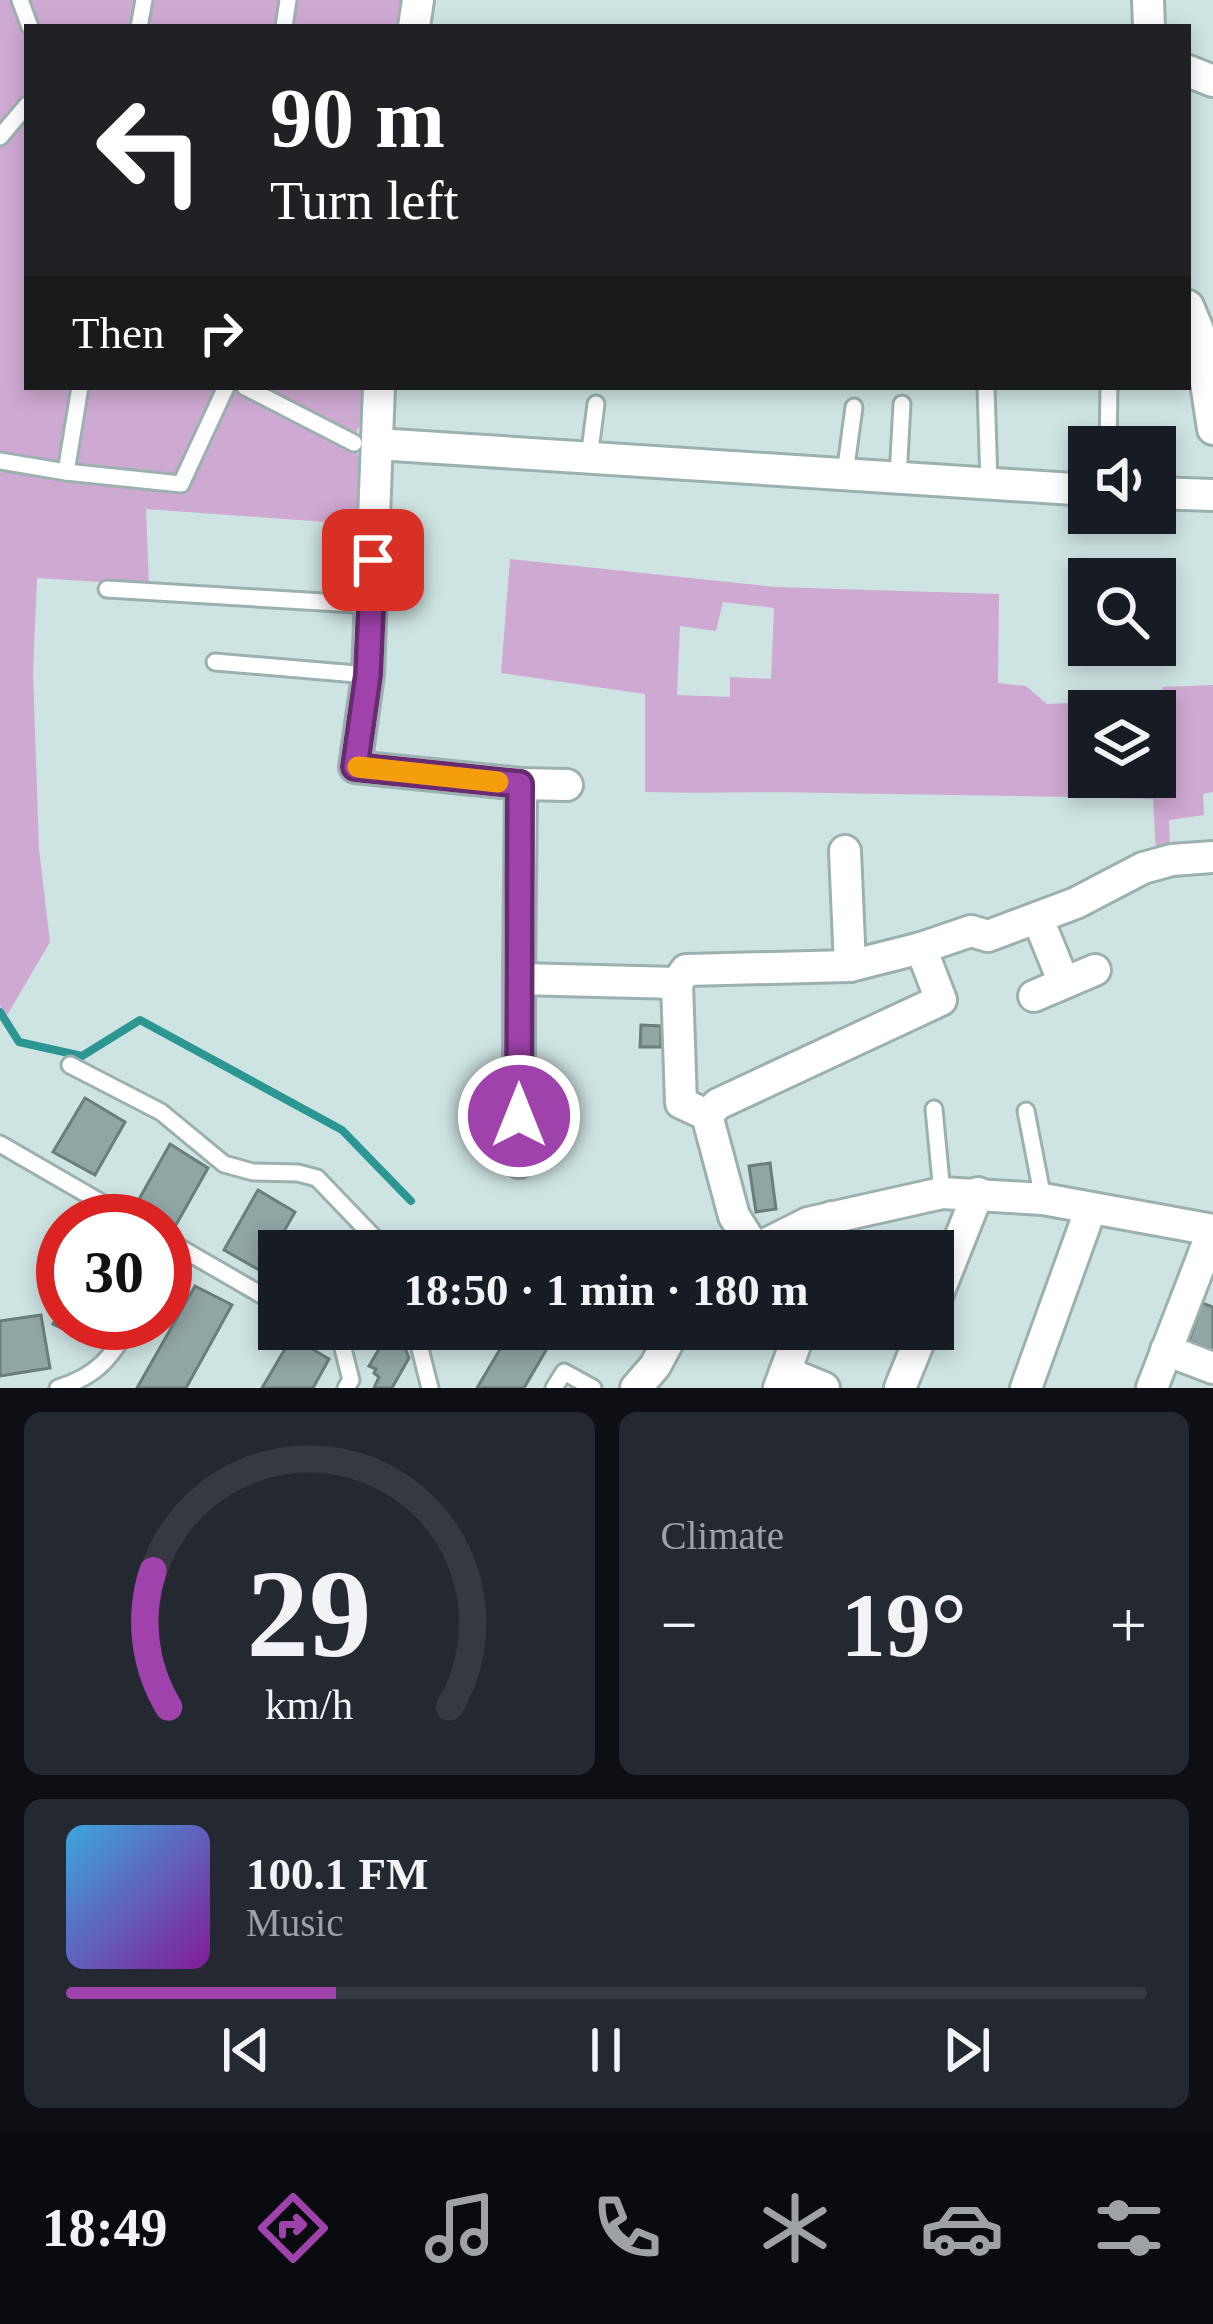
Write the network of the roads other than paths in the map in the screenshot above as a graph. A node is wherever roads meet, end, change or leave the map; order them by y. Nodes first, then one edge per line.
1 (133, 0) edge
2 (144, 1) edge
3 (24, 108) edge
4 (0, 136) edge
5 (1191, 314) edge
6 (80, 390) edge
7 (225, 390) edge
8 (250, 390) edge
9 (378, 390) edge
10 (986, 390) edge
11 (1109, 390) edge
12 (596, 404) dead end
13 (902, 404) dead end
14 (854, 407) dead end
15 (1108, 426) edge
16 (1213, 429) edge
17 (366, 444) junction
18 (589, 458) junction
19 (0, 461) edge
20 (66, 472) junction
21 (845, 474) junction
22 (898, 477) junction
23 (989, 484) junction
24 (1068, 489) edge
25 (1176, 494) edge
26 (1213, 495) edge
27 (107, 589) dead end
28 (372, 605) junction
29 (215, 662) dead end
30 (368, 675) junction
31 (520, 784) junction
32 (567, 785) dead end
33 (845, 851) dead end
34 (1213, 857) edge
35 (1038, 919) junction
36 (921, 948) junction
37 (850, 966) junction
38 (1095, 970) dead end
39 (519, 979) junction
40 (677, 983) junction
41 (1064, 983) junction
42 (1034, 996) dead end
43 (70, 1065) dead end
44 (934, 1108) dead end
45 (1026, 1111) dead end
46 (707, 1115) junction
47 (0, 1144) edge
48 (520, 1162) dead end
49 (942, 1193) junction
50 (978, 1193) junction
51 (86, 1194) edge
52 (1043, 1199) junction
53 (1091, 1208) junction
54 (832, 1217) junction
55 (367, 1230) edge
56 (742, 1230) edge
57 (793, 1230) edge
58 (830, 1230) edge
59 (954, 1253) edge
60 (192, 1255) edge
61 (258, 1293) edge
62 (115, 1350) edge
63 (343, 1350) edge
64 (420, 1350) edge
65 (664, 1350) edge
66 (793, 1350) edge
67 (915, 1350) edge
68 (1166, 1350) junction
69 (1213, 1368) edge
70 (782, 1380) edge
71 (58, 1388) edge
72 (346, 1388) edge
73 (430, 1388) edge
74 (554, 1388) edge
75 (593, 1388) edge
76 (636, 1388) edge
77 (824, 1388) edge
78 (900, 1388) edge
79 (1026, 1388) edge
80 (1152, 1388) edge

1 - 2 lane
3 - 4 lane
5 - 16 street
6 - 20 lane
7 - 20 lane
8 - 17 lane
9 - 17 street
10 - 23 lane
11 - 15 lane
12 - 18 lane
13 - 22 lane
14 - 21 lane
17 - 18 street
17 - 28 street
18 - 21 street
19 - 20 lane
21 - 22 street
22 - 23 street
23 - 24 street
25 - 26 street
27 - 28 lane
28 - 30 street
29 - 30 lane
30 - 31 street
31 - 32 street
31 - 39 street
33 - 37 street
34 - 35 street
35 - 36 street
35 - 41 street
36 - 37 street
36 - 46 street
37 - 40 street
38 - 41 street
39 - 40 street
39 - 48 street
40 - 46 street
41 - 42 street
43 - 55 lane
44 - 49 lane
45 - 52 lane
46 - 56 street
47 - 51 lane
49 - 50 street
49 - 54 street
50 - 52 street
50 - 59 street
52 - 53 street
53 - 68 street
53 - 79 street
54 - 57 street
54 - 58 street
60 - 61 lane
62 - 71 lane
63 - 72 lane
64 - 73 lane
65 - 76 street
66 - 70 street
67 - 78 street
68 - 69 street
68 - 80 street
70 - 77 street
74 - 75 lane

